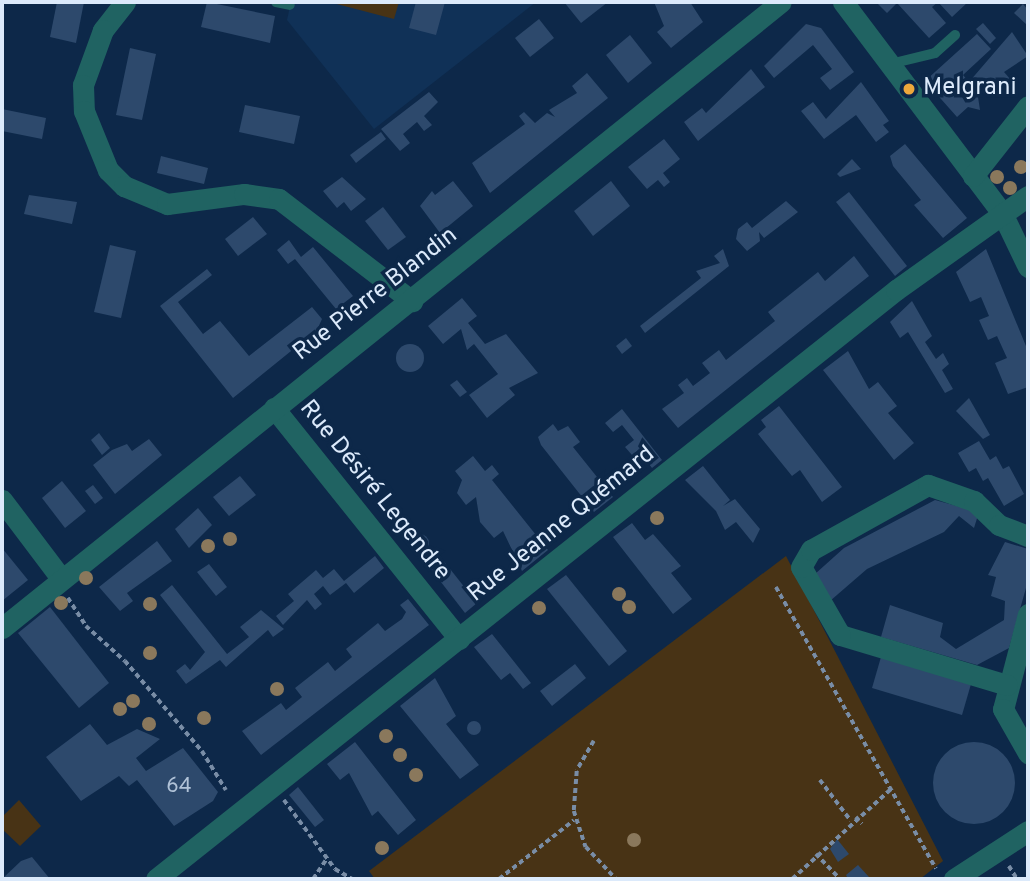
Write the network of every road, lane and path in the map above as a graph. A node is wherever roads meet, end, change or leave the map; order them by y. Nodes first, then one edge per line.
1 (125, 2) edge
2 (275, 2) edge
3 (781, 2) edge
4 (843, 2) edge
5 (290, 5) dead end
6 (955, 35) dead end
7 (890, 64) junction
8 (1028, 106) edge
9 (973, 176) junction
10 (1028, 196) edge
11 (1002, 213) junction
12 (1028, 267) edge
13 (412, 301) junction
14 (274, 408) junction
15 (2, 500) edge
16 (1028, 536) edge
17 (61, 584) junction
18 (776, 587) dead end
19 (1028, 614) edge
20 (2, 628) edge
21 (459, 639) junction
22 (1007, 685) junction
23 (594, 741) dead end
24 (1028, 753) edge
25 (820, 780) dead end
26 (891, 789) junction
27 (226, 790) dead end
28 (273, 792) dead end
29 (856, 817) junction
30 (575, 820) junction
31 (851, 821) junction
32 (862, 824) dead end
33 (1028, 831) edge
34 (816, 854) junction
35 (327, 858) junction
36 (1007, 863) dead end
37 (954, 875) edge
38 (156, 879) edge
39 (313, 879) edge
40 (352, 879) edge
41 (499, 879) edge
42 (616, 879) edge
43 (792, 879) edge
44 (840, 879) edge
45 (1017, 879) edge

1 - 13 street
2 - 5 lane
3 - 13 street, Rue Pierre Blandin
4 - 7 street
6 - 7 lane
7 - 9 street
8 - 9 street
9 - 11 street
10 - 11 street, Rue Jeanne Quémard
11 - 12 street
11 - 21 street, Rue Jeanne Quémard
13 - 14 street, Rue Pierre Blandin
14 - 17 street, Rue Pierre Blandin
14 - 21 street, Rue Désiré Legendre
15 - 17 street
16 - 22 street
17 - 20 street, Rue Pierre Blandin
17 - 27 path
18 - 26 path
19 - 22 street
21 - 38 street, Rue Jeanne Quémard
22 - 24 street
23 - 30 path
25 - 31 path
26 - 29 path
26 - 37 path
28 - 35 path
29 - 31 path
29 - 32 path
30 - 41 path
30 - 42 path
31 - 34 path
33 - 37 street
34 - 43 path
34 - 44 path
35 - 39 path
35 - 40 path
36 - 45 path

